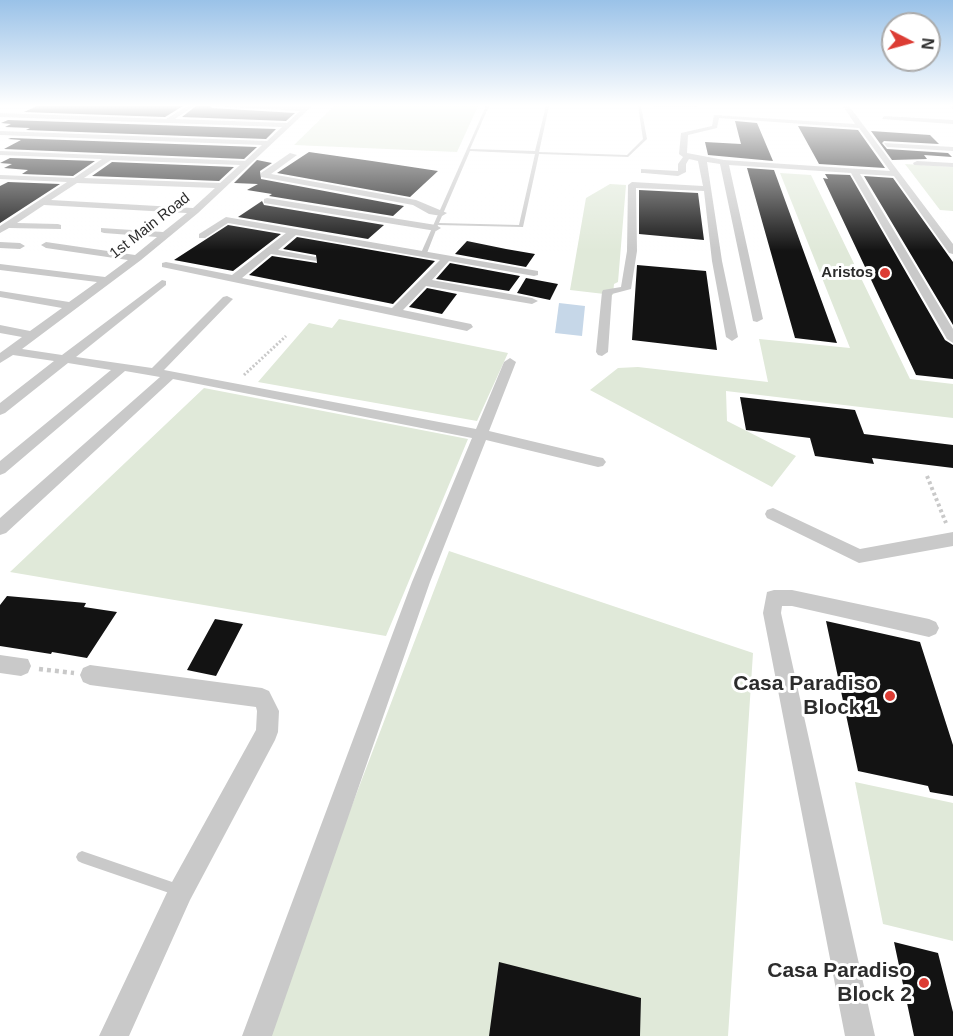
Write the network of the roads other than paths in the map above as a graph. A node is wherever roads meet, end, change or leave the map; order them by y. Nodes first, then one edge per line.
1 (37, 154) edge
2 (115, 154) edge
3 (257, 154) edge
4 (467, 154) edge
5 (536, 154) edge
6 (590, 154) edge
7 (630, 154) edge
8 (683, 154) edge
9 (882, 154) edge
10 (292, 155) dead end
11 (111, 157) junction
12 (687, 157) junction
13 (702, 159) junction
14 (724, 162) junction
15 (917, 162) dead end
16 (248, 163) junction
17 (953, 165) edge
18 (644, 171) dead end
19 (854, 171) junction
20 (896, 174) junction
21 (0, 177) edge
22 (76, 179) junction
23 (223, 186) junction
24 (708, 189) junction
25 (267, 201) dead end
26 (42, 202) junction
27 (195, 211) junction
28 (442, 213) junction
29 (437, 226) junction
30 (4, 227) edge
31 (58, 227) dead end
32 (104, 230) dead end
33 (295, 231) junction
34 (163, 235) junction
35 (202, 236) dead end
36 (0, 245) edge
37 (46, 245) dead end
38 (20, 246) dead end
39 (269, 251) junction
40 (953, 251) edge
41 (424, 253) junction
42 (448, 257) junction
43 (137, 258) junction
44 (312, 259) dead end
45 (166, 265) dead end
46 (0, 267) edge
47 (534, 273) dead end
48 (234, 279) junction
49 (105, 280) junction
50 (424, 282) junction
51 (162, 283) dead end
52 (0, 294) edge
53 (227, 298) dead end
54 (532, 301) dead end
55 (70, 306) junction
56 (394, 313) junction
57 (757, 319) dead end
58 (467, 327) dead end
59 (0, 329) edge
60 (30, 335) junction
61 (732, 337) dead end
62 (953, 339) edge
63 (602, 352) dead end
64 (5, 355) edge
65 (67, 358) junction
66 (510, 362) dead end
67 (121, 368) junction
68 (163, 374) junction
69 (0, 410) edge
70 (479, 434) junction
71 (598, 462) dead end
72 (0, 469) edge
73 (772, 514) dead end
74 (0, 528) edge
75 (953, 539) edge
76 (929, 628) dead end
77 (0, 664) edge
78 (21, 666) road end
79 (90, 675) road end
80 (82, 857) dead end
81 (181, 891) junction
82 (114, 1036) edge
83 (257, 1036) edge
84 (860, 1036) edge

1 - 11 street
2 - 11 street
3 - 16 street, 1st Main Road
4 - 28 lane
5 - 29 lane
6 - 7 lane
8 - 12 street
9 - 20 street
10 - 28 street
11 - 16 street
11 - 22 street
12 - 13 street
12 - 18 street
13 - 14 street
13 - 24 street
14 - 19 street
14 - 57 street
15 - 17 street
16 - 23 street, 1st Main Road
19 - 20 street
19 - 62 street
20 - 40 street
21 - 22 street
22 - 23 street
22 - 26 street
23 - 27 street, 1st Main Road
24 - 61 street
24 - 63 street
25 - 29 street
26 - 27 street
26 - 30 street
27 - 34 street, 1st Main Road
28 - 29 lane
29 - 41 lane
30 - 31 street
32 - 34 street
33 - 35 street
33 - 39 street
33 - 41 street
34 - 43 street, 1st Main Road
36 - 38 street
37 - 43 street
39 - 44 street
39 - 48 street
41 - 42 street
42 - 47 street
42 - 50 street
43 - 49 street, 1st Main Road
45 - 48 street
46 - 49 street
48 - 56 street
49 - 55 street, 1st Main Road
50 - 54 street
50 - 56 street
51 - 65 street
52 - 55 street
53 - 68 street
55 - 60 street, 1st Main Road
56 - 58 street
59 - 60 street
60 - 64 street, 1st Main Road
64 - 65 street
65 - 67 street
65 - 69 street
66 - 70 street
67 - 68 street
67 - 72 street
68 - 70 street
68 - 74 street
70 - 71 street
70 - 83 street
73 - 75 street
76 - 84 street
77 - 78 street
79 - 81 street
80 - 81 lane
81 - 82 street

